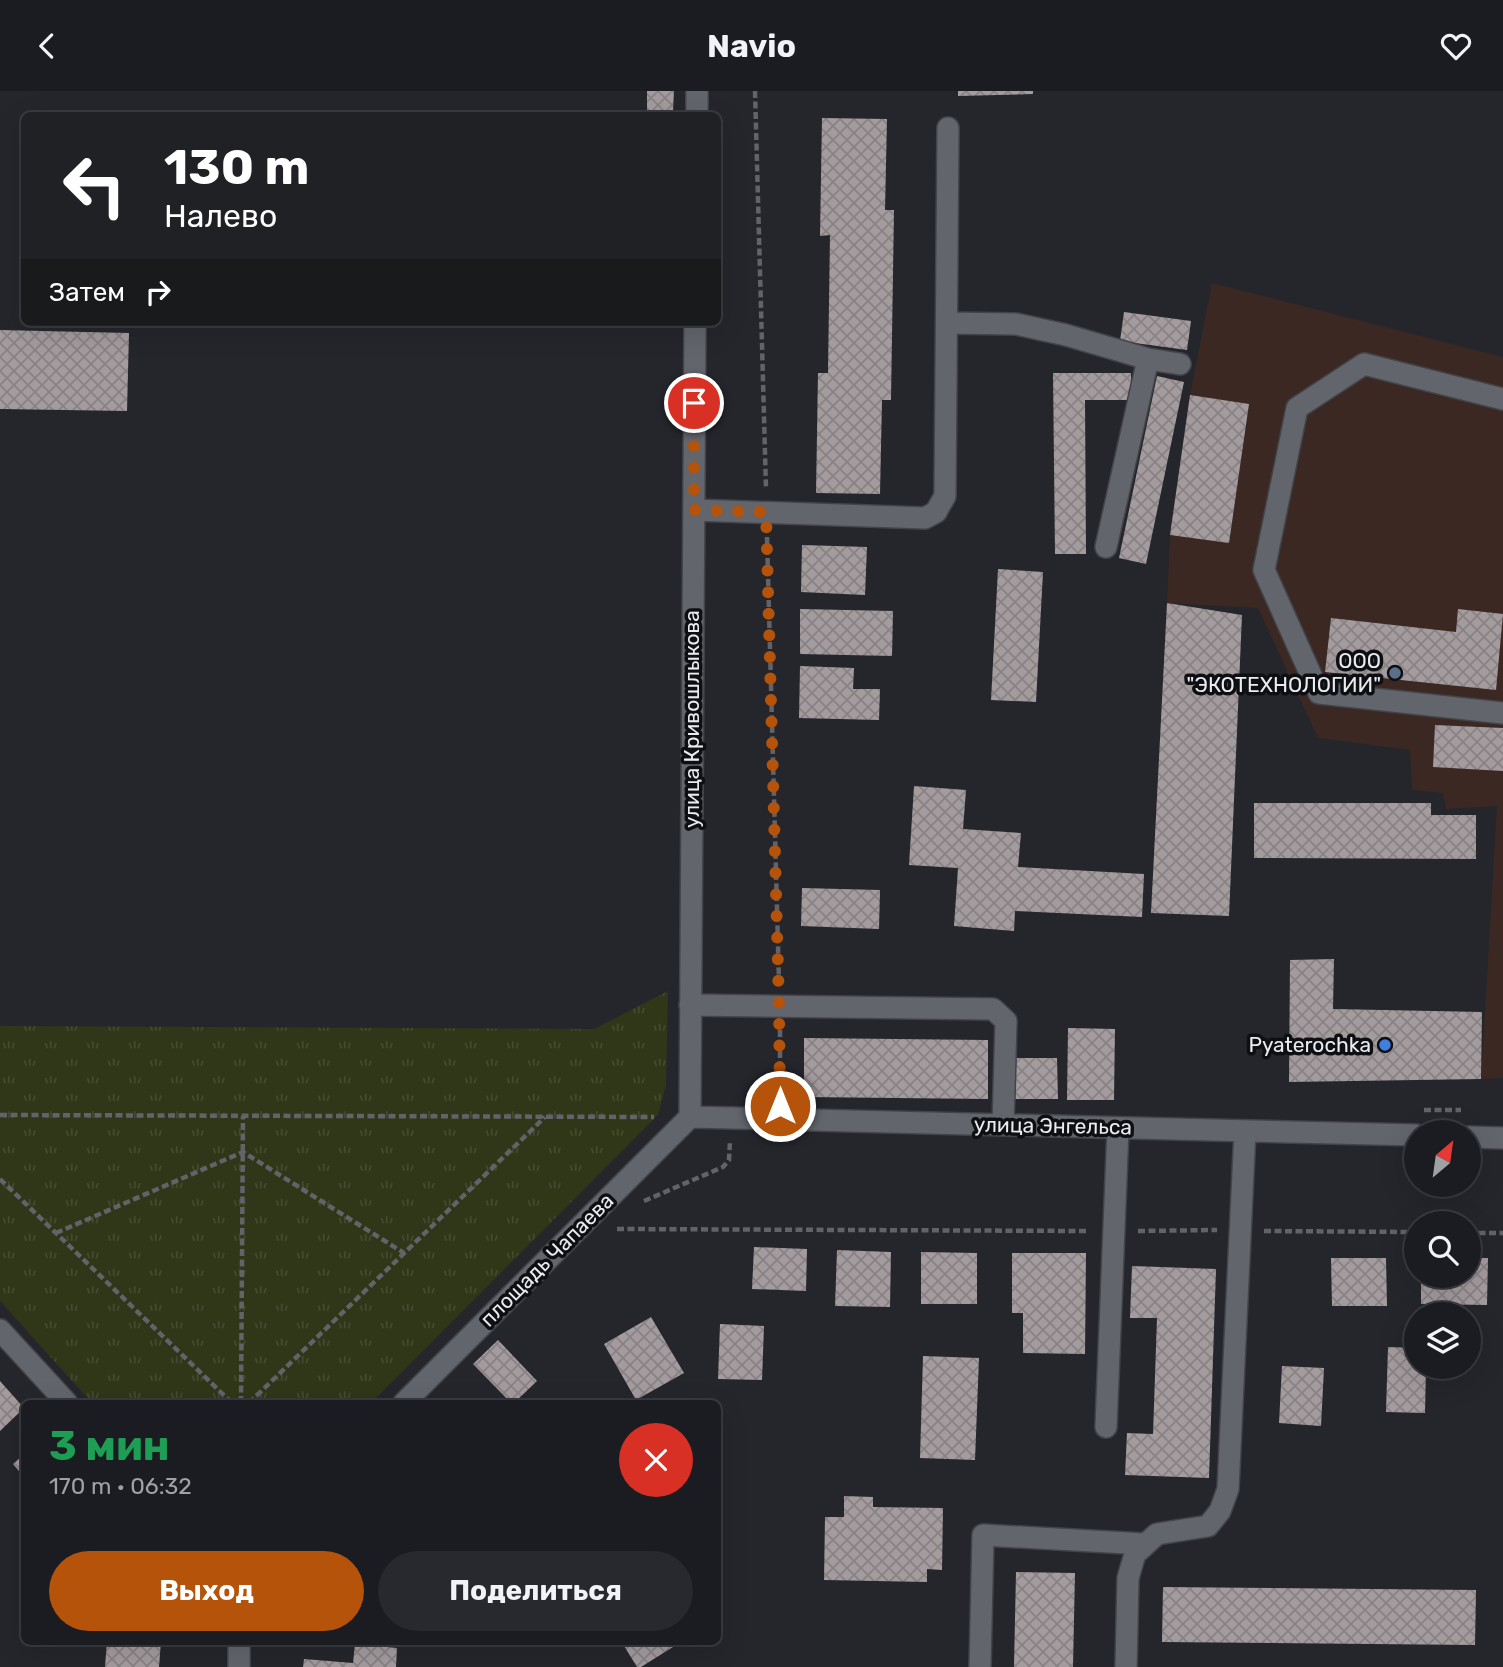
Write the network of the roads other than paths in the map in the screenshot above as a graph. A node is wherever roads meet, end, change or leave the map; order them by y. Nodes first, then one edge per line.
1 (697, 91) edge
2 (696, 112) edge
3 (948, 128) dead end
4 (947, 323) junction
5 (695, 326) edge
6 (1148, 359) junction
7 (1180, 364) dead end
8 (1503, 399) edge
9 (694, 510) junction
10 (1107, 547) dead end
11 (1503, 713) edge
12 (690, 1005) junction
13 (690, 1117) junction
14 (1003, 1125) junction
15 (1118, 1128) junction
16 (1245, 1131) junction
17 (1404, 1135) edge
18 (1481, 1137) edge
19 (1503, 1138) edge
20 (0, 1330) edge
21 (64, 1400) edge
22 (407, 1400) edge
23 (1106, 1427) dead end
24 (1145, 1544) junction
25 (239, 1645) edge
26 (239, 1667) edge
27 (980, 1667) edge
28 (1126, 1667) edge

1 - 2 street
3 - 4 street
4 - 6 street
4 - 9 street
5 - 9 street, улица Кривошлыкова
6 - 7 street
6 - 10 street
8 - 11 street
9 - 12 street, улица Кривошлыкова
12 - 13 street, улица Кривошлыкова
12 - 14 street
13 - 14 street, улица Энгельса
13 - 22 street, площадь Чапаева
14 - 15 street, улица Энгельса
15 - 16 street, улица Энгельса
15 - 23 street
16 - 17 street, улица Энгельса
16 - 24 street
18 - 19 street
20 - 21 street
24 - 27 street
24 - 28 street
25 - 26 street

